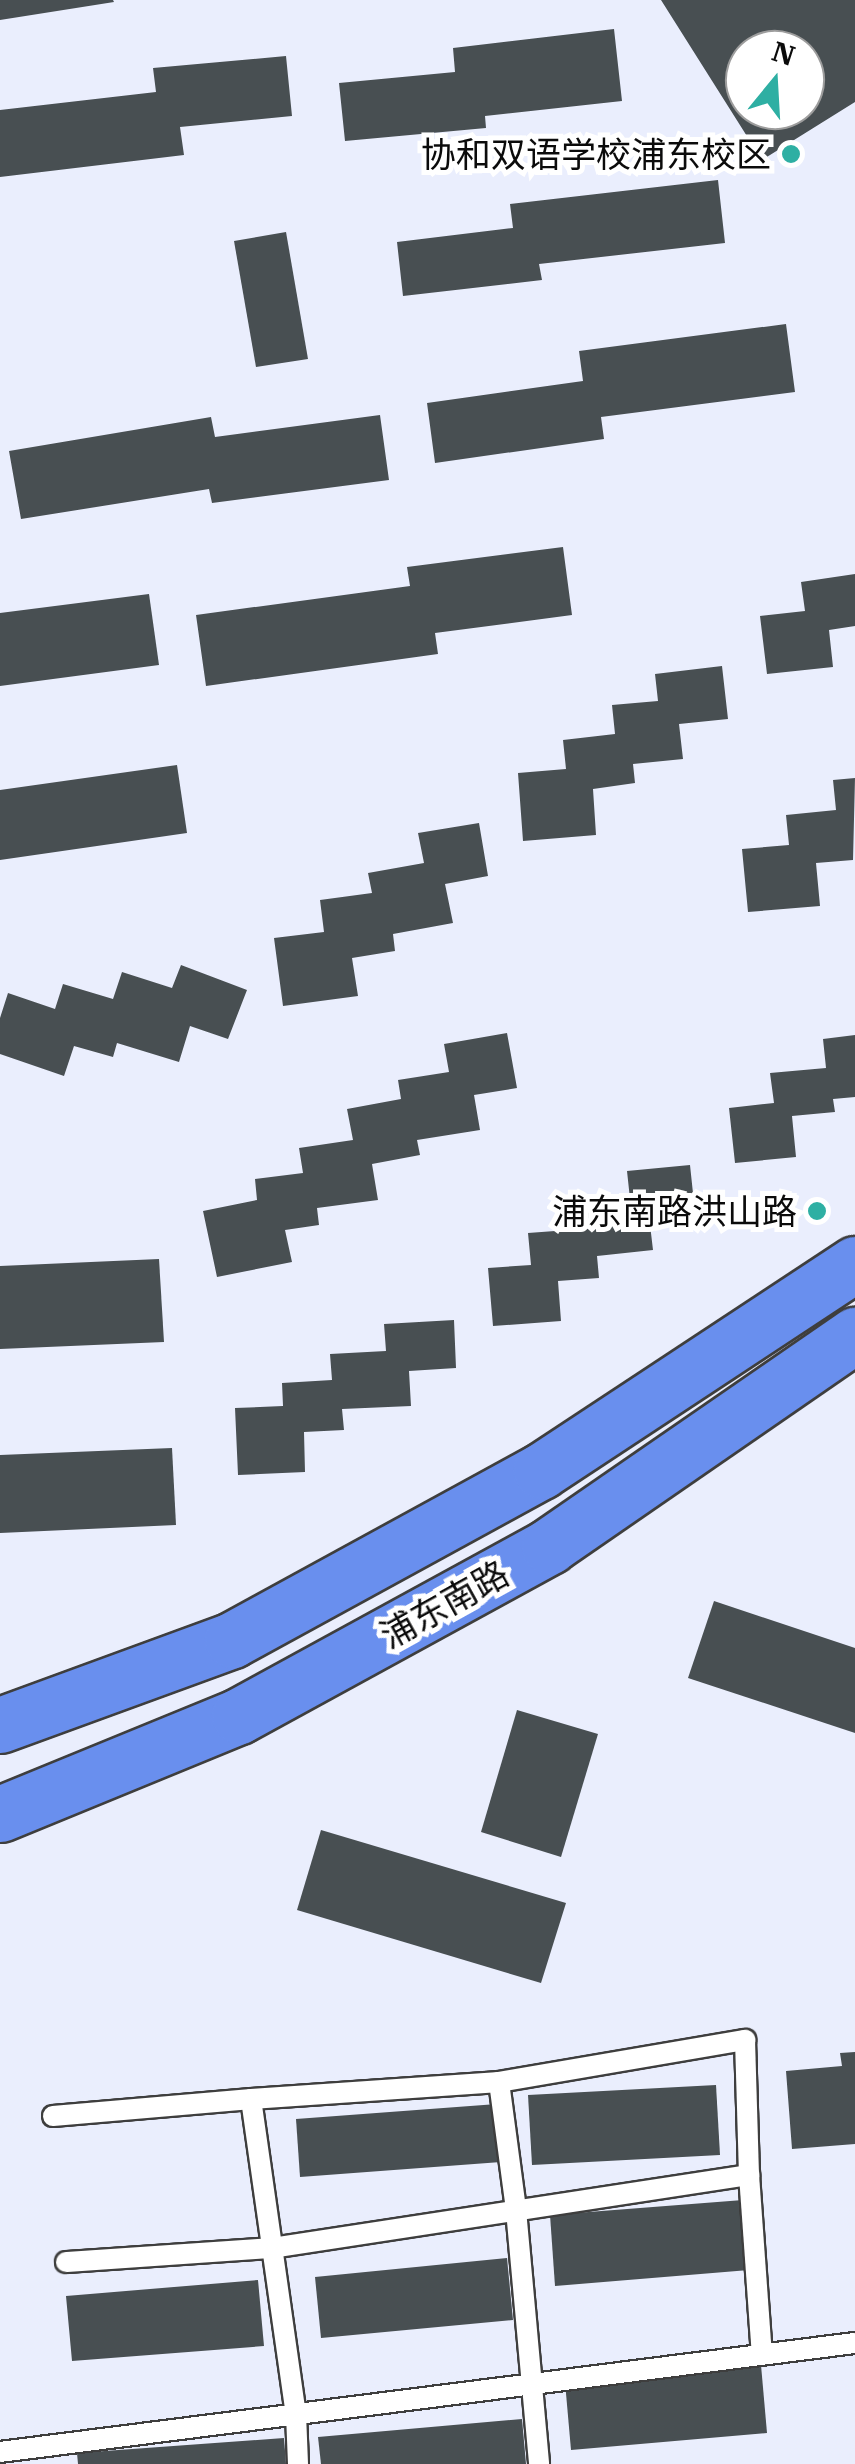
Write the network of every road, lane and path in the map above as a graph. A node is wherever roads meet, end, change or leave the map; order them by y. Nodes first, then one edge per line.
1 (855, 1264) edge
2 (855, 1335) edge
3 (0, 1724) edge
4 (0, 1814) edge
5 (498, 2082) junction
6 (250, 2100) junction
7 (53, 2116) dead end
8 (749, 2174) junction
9 (516, 2210) junction
10 (271, 2248) junction
11 (66, 2262) dead end
12 (855, 2344) edge
13 (762, 2355) junction
14 (533, 2384) junction
15 (296, 2414) junction
16 (0, 2452) edge
17 (298, 2464) edge
18 (538, 2464) edge

1 - 3 main road, 浦东南路
2 - 4 main road, 浦东南路
5 - 6 lane
5 - 8 lane
5 - 9 lane
6 - 7 lane
6 - 10 lane
8 - 9 lane
8 - 13 lane
9 - 10 lane
9 - 14 lane
10 - 11 lane
10 - 15 lane
12 - 13 lane
13 - 14 lane
14 - 15 lane
14 - 18 lane
15 - 16 lane
15 - 17 lane

